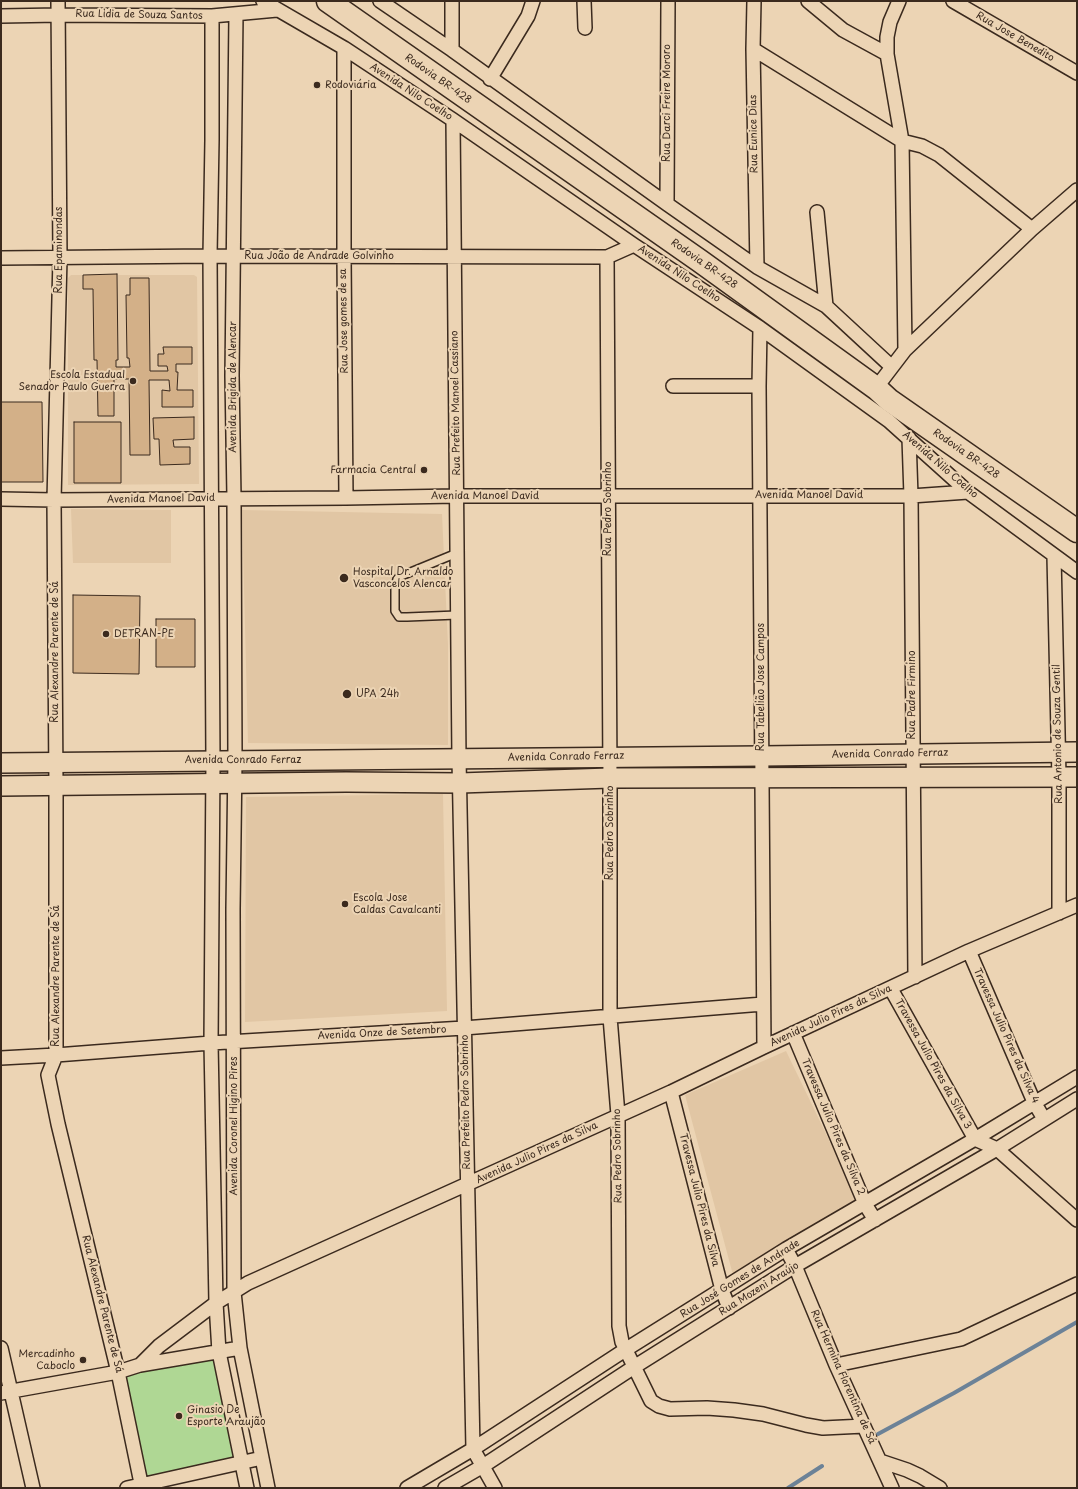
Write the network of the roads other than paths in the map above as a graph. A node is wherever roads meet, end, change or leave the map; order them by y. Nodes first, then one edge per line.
1 (58, 1) edge
2 (263, 1) edge
3 (328, 1) edge
4 (380, 1) edge
5 (452, 1) edge
6 (533, 1) edge
7 (584, 1) edge
8 (668, 1) edge
9 (754, 1) edge
10 (808, 1) edge
11 (899, 1) edge
12 (953, 1) edge
13 (277, 10) junction
14 (236, 14) junction
15 (59, 15) junction
16 (1, 16) edge
17 (212, 16) junction
18 (585, 28) dead end
19 (344, 48) junction
20 (753, 48) junction
21 (452, 50) junction
22 (887, 54) junction
23 (1077, 73) edge
24 (490, 79) junction
25 (453, 120) junction
26 (212, 140) junction
27 (235, 140) junction
28 (902, 141) junction
29 (1077, 190) edge
30 (667, 204) junction
31 (817, 212) dead end
32 (1032, 229) junction
33 (634, 245) junction
34 (210, 256) junction
35 (233, 256) junction
36 (344, 256) junction
37 (454, 257) junction
38 (607, 257) junction
39 (1, 258) edge
40 (60, 258) junction
41 (757, 267) junction
42 (826, 306) junction
43 (760, 328) junction
44 (905, 350) junction
45 (892, 367) junction
46 (212, 376) junction
47 (232, 376) junction
48 (673, 386) dead end
49 (759, 386) junction
50 (876, 388) junction
51 (909, 438) junction
52 (968, 492) junction
53 (761, 495) junction
54 (456, 496) junction
55 (608, 496) junction
56 (910, 496) junction
57 (212, 498) junction
58 (234, 498) junction
59 (346, 498) junction
60 (1, 499) edge
61 (54, 500) junction
62 (1077, 531) edge
63 (457, 553) junction
64 (1054, 556) junction
65 (1077, 572) edge
66 (458, 615) junction
67 (235, 652) junction
68 (212, 653) junction
69 (1058, 752) junction
70 (1077, 752) edge
71 (913, 753) junction
72 (834, 755) junction
73 (762, 756) junction
74 (610, 757) junction
75 (678, 757) junction
76 (534, 758) junction
77 (459, 759) junction
78 (213, 760) junction
79 (235, 760) junction
80 (345, 760) junction
81 (132, 761) junction
82 (56, 762) junction
83 (1, 763) edge
84 (912, 777) junction
85 (1068, 777) edge
86 (610, 778) junction
87 (680, 778) junction
88 (762, 778) junction
89 (835, 778) junction
90 (536, 780) junction
91 (346, 782) junction
92 (460, 783) junction
93 (134, 784) junction
94 (213, 784) junction
95 (235, 784) junction
96 (1, 786) edge
97 (56, 786) junction
98 (1077, 905) edge
99 (212, 909) junction
100 (233, 909) junction
101 (1059, 913) junction
102 (969, 951) junction
103 (915, 977) junction
104 (891, 989) junction
105 (763, 1004) junction
106 (610, 1017) junction
107 (464, 1028) junction
108 (793, 1033) junction
109 (234, 1041) junction
110 (211, 1043) junction
111 (764, 1046) junction
112 (56, 1055) junction
113 (1, 1058) edge
114 (1077, 1077) edge
115 (671, 1092) junction
116 (1077, 1099) edge
117 (1034, 1102) junction
118 (618, 1115) junction
119 (1044, 1119) junction
120 (975, 1139) junction
121 (997, 1149) junction
122 (234, 1168) junction
123 (213, 1169) junction
124 (468, 1184) junction
125 (865, 1204) junction
126 (875, 1220) junction
127 (1077, 1220) edge
128 (786, 1250) junction
129 (795, 1266) junction
130 (1077, 1284) edge
131 (722, 1290) junction
132 (234, 1292) junction
133 (216, 1303) junction
134 (729, 1308) junction
135 (1, 1348) edge
136 (240, 1348) junction
137 (625, 1350) junction
138 (219, 1352) junction
139 (140, 1365) junction
140 (836, 1365) junction
141 (634, 1367) junction
142 (118, 1372) junction
143 (6, 1392) edge
144 (251, 1402) junction
145 (231, 1408) junction
146 (864, 1426) junction
147 (473, 1449) junction
148 (262, 1458) junction
149 (880, 1461) junction
150 (242, 1463) junction
151 (483, 1466) junction
152 (141, 1486) edge
153 (33, 1488) edge
154 (127, 1488) edge
155 (247, 1488) edge
156 (268, 1488) edge
157 (407, 1488) edge
158 (445, 1488) edge
159 (495, 1488) edge
160 (892, 1488) edge
161 (940, 1488) edge

1 - 15 street, Rua Epaminondas
2 - 13 street, Avenida Nilo Coelho
3 - 50 highway, Rodovia BR-428
4 - 21 street
5 - 21 street
6 - 24 street
7 - 18 street
8 - 30 street, Rua Darci Freire Mororo
9 - 20 street, Rua Eunice Dias
10 - 22 street
11 - 22 street
12 - 23 street, Rua Jose Benedito
13 - 14 street, Rua Lidia de Souza Santos
13 - 19 street, Avenida Nilo Coelho
14 - 17 street, Rua Lidia de Souza Santos
14 - 27 street, Avenida Brigida de Alencar
15 - 16 street, Rua Lidia de Souza Santos
15 - 17 street, Rua Lidia de Souza Santos
15 - 40 street, Rua Epaminondas
17 - 26 street
19 - 25 street, Avenida Nilo Coelho
19 - 36 street, Rua Jose gomes de sa
20 - 28 street
20 - 41 street, Rua Eunice Dias
21 - 24 street
22 - 28 street
24 - 30 street
25 - 33 street, Avenida Nilo Coelho
25 - 37 street, Rua Prefeito Manoel Cassiano
26 - 27 street
26 - 34 street
27 - 35 street, Avenida Brigida de Alencar
28 - 32 street
28 - 44 street
29 - 32 street
30 - 41 street
31 - 42 street
32 - 44 street
33 - 38 street, Rua João de Andrade Golvinho
33 - 43 street, Avenida Nilo Coelho
34 - 35 street, Rua João de Andrade Golvinho
34 - 40 street, Rua João de Andrade Golvinho
34 - 46 street
35 - 36 street, Rua João de Andrade Golvinho
35 - 47 street, Avenida Brigida de Alencar
36 - 37 street, Rua João de Andrade Golvinho
36 - 59 street, Rua Jose gomes de sa
37 - 38 street, Rua João de Andrade Golvinho
37 - 54 street, Rua Prefeito Manoel Cassiano
38 - 55 street, Rua Pedro Sobrinho
39 - 40 street, Rua João de Andrade Golvinho
40 - 61 street, Rua Epaminondas
41 - 42 street
42 - 45 street
43 - 49 street, Rua Tabelião Jose Campos
43 - 51 street, Avenida Nilo Coelho
44 - 45 street
45 - 50 street
46 - 47 street
46 - 57 street
47 - 58 street, Avenida Brigida de Alencar
48 - 49 street
49 - 53 street, Rua Tabelião Jose Campos
50 - 62 highway, Rodovia BR-428
51 - 52 street, Avenida Nilo Coelho
51 - 56 street, Rua Padre Firmino
52 - 56 street, Avenida Manoel David
52 - 64 street, Avenida Nilo Coelho
53 - 55 street, Avenida Manoel David
53 - 56 street, Avenida Manoel David
53 - 73 street, Rua Tabelião Jose Campos
54 - 55 street, Avenida Manoel David
54 - 59 street, Avenida Manoel David
54 - 63 street, Rua Prefeito Manoel Cassiano
55 - 74 street, Rua Pedro Sobrinho
56 - 71 street, Rua Padre Firmino
57 - 58 street, Avenida Manoel David
57 - 61 street, Avenida Manoel David
57 - 68 street
58 - 59 street, Avenida Manoel David
58 - 67 street, Avenida Brigida de Alencar
60 - 61 street, Avenida Manoel David
61 - 82 street, Rua Alexandre Parente de Sá
63 - 66 street, Rua Prefeito Manoel Cassiano
63 - 66 lane
64 - 65 street, Avenida Nilo Coelho
64 - 69 street, Rua Antonio de Souza Gentil
66 - 77 street, Rua Prefeito Manoel Cassiano
67 - 68 street
67 - 79 street, Avenida Brigida de Alencar
68 - 78 street
69 - 70 street, Avenida Conrado Ferraz
69 - 71 street, Avenida Conrado Ferraz
69 - 85 street, Rua Antonio de Souza Gentil
71 - 72 street, Avenida Conrado Ferraz
71 - 84 street, Rua Padre Firmino
72 - 73 street, Avenida Conrado Ferraz
72 - 89 street
73 - 75 street, Avenida Conrado Ferraz
73 - 88 street, Rua Tabelião Jose Campos
74 - 75 street, Avenida Conrado Ferraz
74 - 76 street, Avenida Conrado Ferraz
74 - 86 street, Rua Pedro Sobrinho
75 - 87 street
76 - 77 street, Avenida Conrado Ferraz
76 - 90 street
77 - 80 street, Avenida Conrado Ferraz
77 - 92 street, Rua Prefeito Pedro Sobrinho
78 - 79 street, Avenida Conrado Ferraz
78 - 81 street, Avenida Conrado Ferraz
78 - 94 street, Avenida Coronel Higino Pires
79 - 80 street, Avenida Conrado Ferraz
79 - 95 street, Avenida Coronel Higino Pires
80 - 91 street
81 - 82 street, Avenida Conrado Ferraz
81 - 93 street
82 - 83 street, Avenida Conrado Ferraz
82 - 97 street, Rua Alexandre Parente de Sá
84 - 85 street
84 - 89 street
84 - 103 street, Rua Padre Firmino
85 - 101 street, Rua Antonio de Souza Gentil
86 - 87 street
86 - 90 street
86 - 106 street, Rua Pedro Sobrinho
87 - 88 street
88 - 89 street
88 - 105 street, Rua Tabelião Jose Campos
90 - 92 street
91 - 92 street
91 - 95 street
92 - 107 street, Rua Prefeito Pedro Sobrinho
93 - 94 street
93 - 97 street
94 - 95 street
94 - 99 street, Avenida Coronel Higino Pires
95 - 100 street, Avenida Coronel Higino Pires
96 - 97 street
97 - 112 street, Rua Alexandre Parente de Sá
98 - 101 street, Avenida Julio Pires da Silva
99 - 100 street
99 - 110 street, Avenida Coronel Higino Pires
100 - 109 street, Avenida Coronel Higino Pires
101 - 102 street, Avenida Julio Pires da Silva
102 - 103 street, Avenida Julio Pires da Silva
102 - 117 street, Travessa Julio Pires da Silva 4
103 - 104 street, Avenida Julio Pires da Silva
104 - 108 street, Avenida Julio Pires da Silva
104 - 120 street, Travessa Julio Pires da Silva 3
105 - 106 street, Avenida Onze de Setembro
105 - 111 street, Rua Tabelião Jose Campos
106 - 107 street, Avenida Onze de Setembro
106 - 118 street, Rua Pedro Sobrinho
107 - 109 street, Avenida Onze de Setembro
107 - 124 street, Rua Prefeito Pedro Sobrinho
108 - 111 street, Avenida Julio Pires da Silva
108 - 125 street, Travessa Julio Pires da Silva 2
109 - 110 street, Avenida Onze de Setembro
109 - 122 street, Avenida Coronel Higino Pires
110 - 112 street, Avenida Onze de Setembro
110 - 123 street, Avenida Coronel Higino Pires
111 - 115 street, Avenida Julio Pires da Silva
112 - 113 street, Avenida Onze de Setembro
112 - 142 street, Rua Alexandre Parente de Sá
114 - 117 street, Rua José Gomes de Andrade
115 - 118 street, Avenida Julio Pires da Silva
115 - 131 street, Travessa Julio Pires da Silva
116 - 119 street, Rua Mozeni Araújo
117 - 119 street, Travessa Julio Pires da Silva 4
117 - 120 street, Rua José Gomes de Andrade
118 - 124 street, Avenida Julio Pires da Silva
118 - 137 street, Rua Pedro Sobrinho
119 - 121 street, Rua Mozeni Araújo
120 - 121 street, Travessa Julio Pires da Silva 3
120 - 125 street, Rua José Gomes de Andrade
121 - 126 street, Rua Mozeni Araújo
121 - 127 street, Travessa Julio Pires da Silva 3
122 - 123 street
122 - 132 street, Avenida Coronel Higino Pires
123 - 133 street, Avenida Coronel Higino Pires
124 - 132 street, Avenida Julio Pires da Silva
124 - 147 street, Rua Prefeito Pedro Sobrinho
125 - 126 street, Travessa Julio Pires da Silva 2
125 - 128 street, Rua José Gomes de Andrade
126 - 129 street, Rua Mozeni Araújo
128 - 129 street, Rua Hermina Florentina de Sá
128 - 131 street, Rua José Gomes de Andrade
129 - 134 street, Rua Mozeni Araújo
129 - 140 street, Rua Hermina Florentina de Sá
130 - 140 street
131 - 134 street, Travessa Julio Pires da Silva
131 - 137 street, Rua José Gomes de Andrade
132 - 133 street, Avenida Julio Pires da Silva
132 - 136 street, Avenida Coronel Higino Pires
133 - 138 street, Avenida Coronel Higino Pires
133 - 139 street, Avenida Julio Pires da Silva
134 - 141 street, Rua Mozeni Araújo
135 - 143 street
136 - 138 street
136 - 144 street, Avenida Coronel Higino Pires
137 - 141 street, Rua Pedro Sobrinho
137 - 147 street, Rua José Gomes de Andrade
138 - 139 street
138 - 145 street, Avenida Coronel Higino Pires
139 - 142 street, Avenida Julio Pires da Silva
140 - 146 street, Rua Hermina Florentina de Sá
141 - 146 street, Rua Pedro Sobrinho
141 - 151 street, Rua Mozeni Araújo
142 - 143 street, Avenida Julio Pires da Silva
142 - 152 street, Rua Alexandre Parente de Sá
143 - 153 street
144 - 145 street
144 - 148 street, Avenida Coronel Higino Pires
145 - 150 street, Avenida Coronel Higino Pires
146 - 149 street, Rua Hermina Florentina de Sá
147 - 151 street, Rua Prefeito Pedro Sobrinho
147 - 157 street, Rua José Gomes de Andrade
148 - 150 street
148 - 156 street, Avenida Coronel Higino Pires
149 - 160 street, Rua Hermina Florentina de Sá
149 - 161 street
150 - 152 street
150 - 155 street, Avenida Coronel Higino Pires
151 - 158 street, Rua Mozeni Araújo
151 - 159 street, Rua Prefeito Pedro Sobrinho
152 - 154 street

